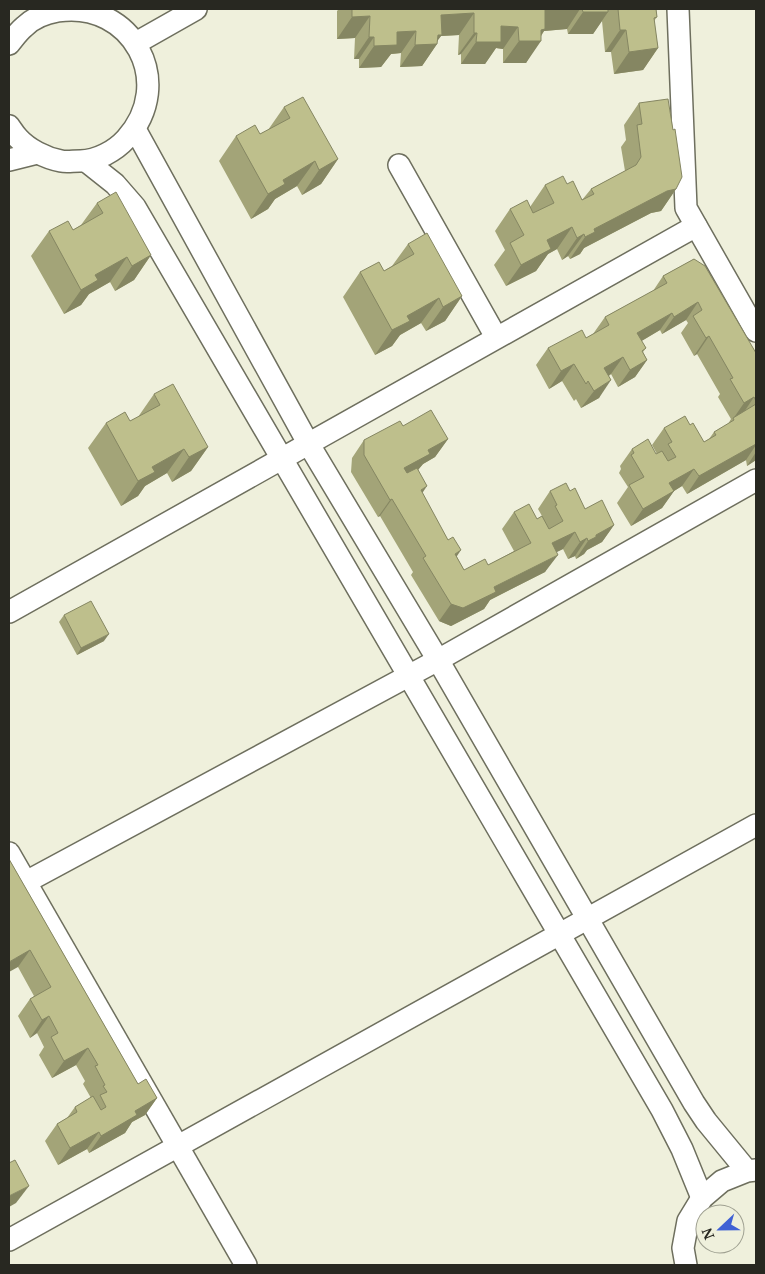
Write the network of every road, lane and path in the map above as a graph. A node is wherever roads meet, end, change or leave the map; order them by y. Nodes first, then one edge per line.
1 (196, 9) edge
2 (678, 9) edge
3 (136, 43) junction
4 (9, 44) edge
5 (9, 126) edge
6 (135, 129) junction
7 (37, 153) junction
8 (9, 160) edge
9 (86, 161) junction
10 (399, 165) dead end
11 (696, 226) junction
12 (756, 331) edge
13 (496, 337) junction
14 (308, 443) junction
15 (282, 458) junction
16 (756, 480) edge
17 (9, 612) edge
18 (438, 660) junction
19 (409, 676) junction
20 (756, 825) edge
21 (9, 853) edge
22 (26, 882) junction
23 (588, 918) junction
24 (560, 934) junction
25 (178, 1146) junction
26 (751, 1171) edge
27 (702, 1198) junction
28 (9, 1240) edge
29 (684, 1257) edge
30 (246, 1265) edge
31 (669, 1265) edge

1 - 3 street
2 - 11 street
3 - 4 street
3 - 6 street
5 - 7 street
6 - 9 street
6 - 14 street
7 - 8 street
7 - 9 street
9 - 15 street
10 - 13 street
11 - 12 street
11 - 13 street
13 - 14 street
14 - 15 street
14 - 18 street
15 - 17 street
15 - 19 street
16 - 18 street
18 - 19 street
18 - 23 street
19 - 22 street
19 - 24 street
20 - 23 street
21 - 22 street
22 - 25 street
23 - 24 street
23 - 26 street
24 - 25 street
24 - 27 street
25 - 28 street
25 - 30 street
26 - 27 street
27 - 29 street
29 - 31 street

